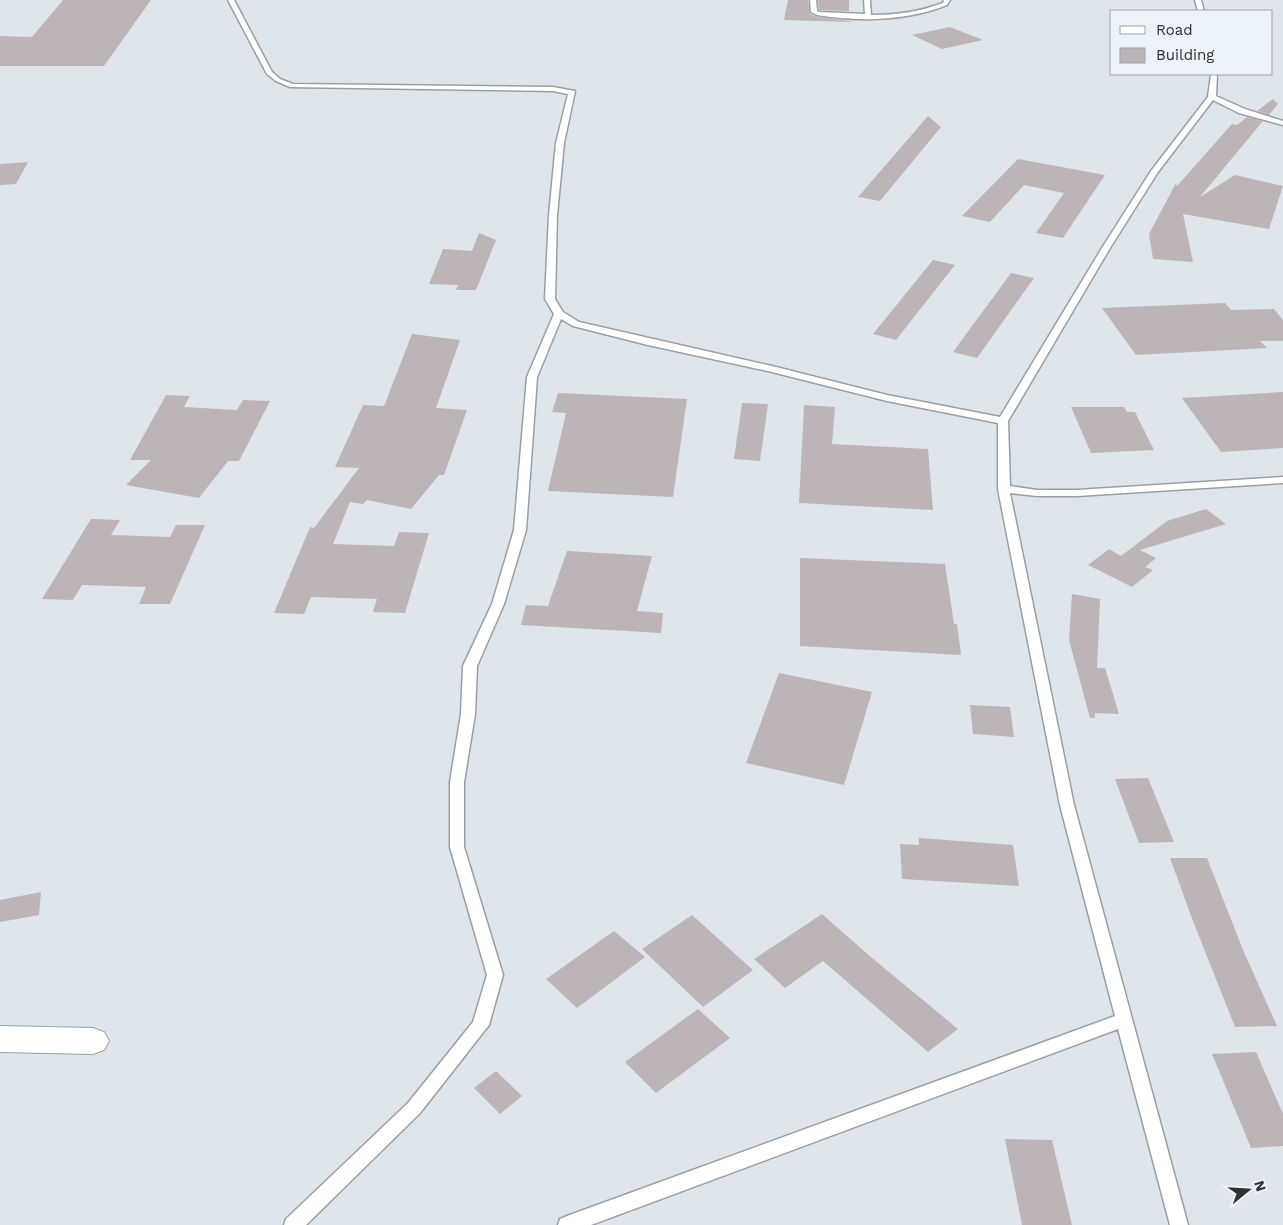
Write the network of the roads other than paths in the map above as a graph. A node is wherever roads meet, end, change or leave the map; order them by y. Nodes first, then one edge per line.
1 (231, 0) edge
2 (814, 0) edge
3 (867, 0) edge
4 (947, 0) edge
5 (868, 16) junction
6 (1214, 75) edge
7 (1212, 97) junction
8 (1283, 123) edge
9 (559, 314) junction
10 (1003, 421) junction
11 (1283, 480) edge
12 (1004, 489) junction
13 (1122, 1020) junction
14 (0, 1039) edge
15 (93, 1041) dead end
16 (293, 1225) edge
17 (567, 1225) edge
18 (1179, 1225) edge

1 - 9 lane
2 - 5 lane
3 - 5 lane
4 - 5 lane
6 - 7 lane
7 - 8 lane
7 - 10 lane
9 - 10 lane
9 - 16 lane
10 - 12 lane
11 - 12 lane
12 - 13 lane
13 - 17 lane
13 - 18 lane
14 - 15 street

